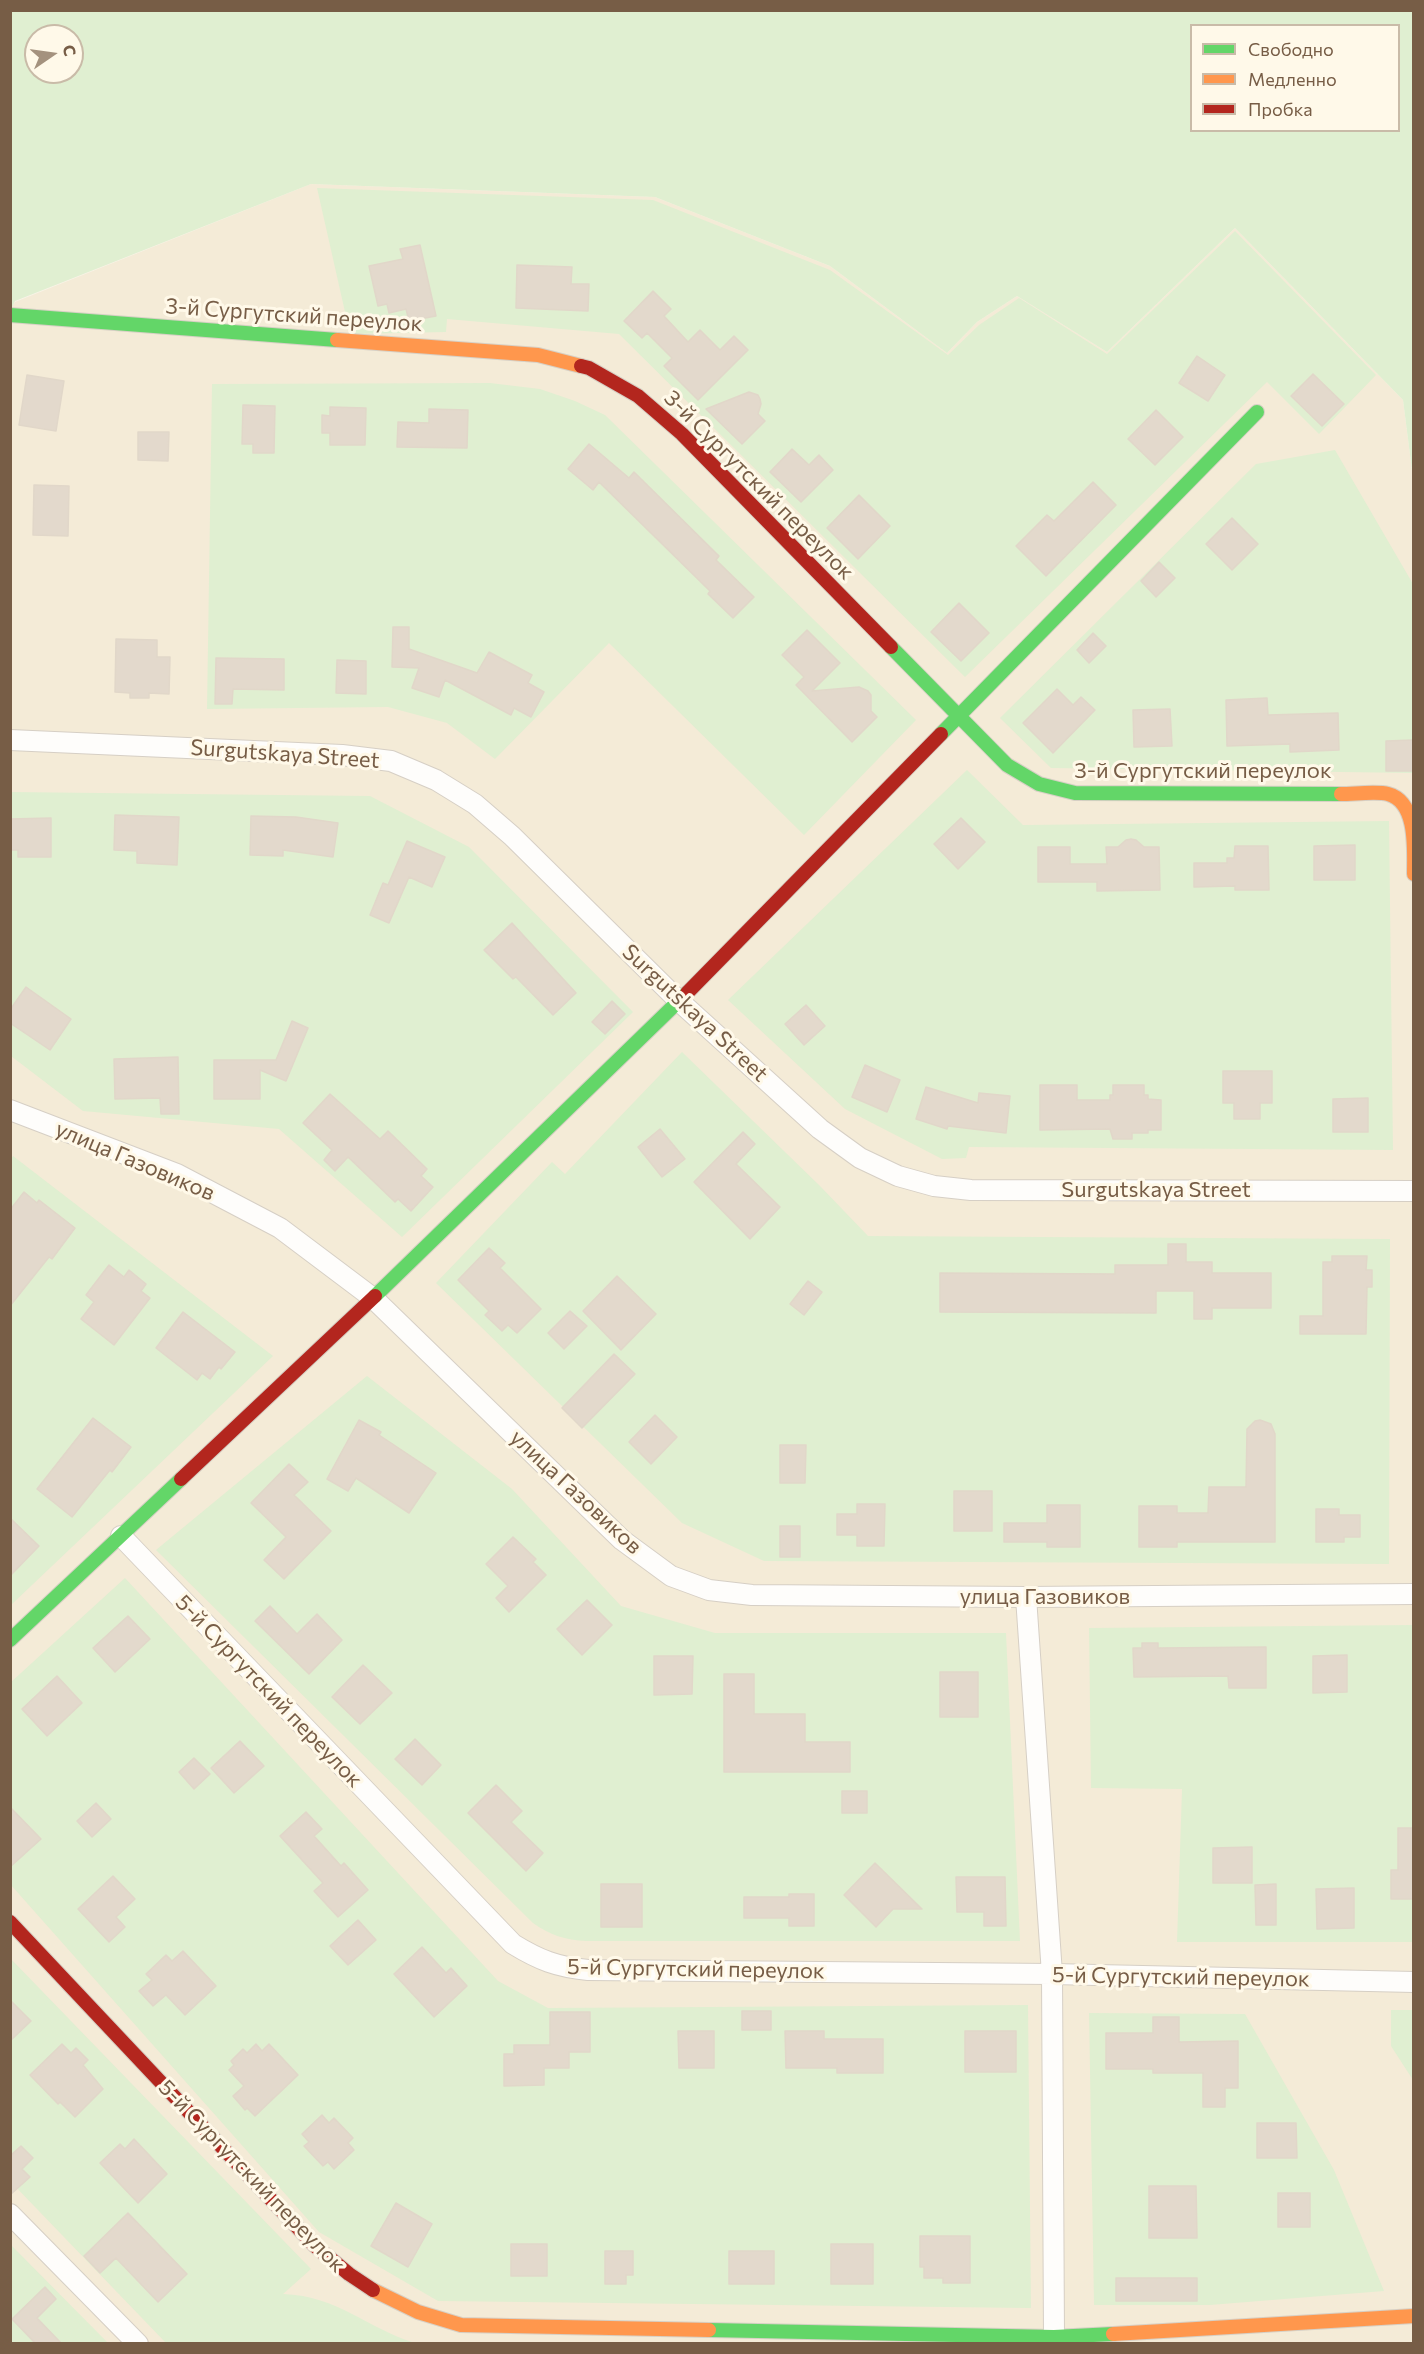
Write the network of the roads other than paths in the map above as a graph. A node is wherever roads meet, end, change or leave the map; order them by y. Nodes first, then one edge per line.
1 (10, 315) edge
2 (1257, 412) dead end
3 (957, 716) junction
4 (10, 740) edge
5 (1413, 874) edge
6 (679, 1000) junction
7 (10, 1110) edge
8 (1413, 1191) edge
9 (373, 1298) junction
10 (121, 1536) junction
11 (1413, 1594) edge
12 (1026, 1598) junction
13 (10, 1640) edge
14 (10, 1922) edge
15 (1052, 1974) junction
16 (1413, 1982) edge
17 (10, 2214) edge
18 (1413, 2316) edge
19 (1054, 2337) junction
20 (138, 2343) edge

1 - 3 street, 3-й Сургутский переулок
2 - 3 street
3 - 5 street, 3-й Сургутский переулок
3 - 6 street
4 - 6 street, Surgutskaya Street
6 - 8 street, Surgutskaya Street
6 - 9 street
7 - 9 street, улица Газовиков
9 - 10 street
9 - 12 street, улица Газовиков
10 - 13 street
10 - 15 street, 5-й Сургутский переулок
11 - 12 street, улица Газовиков
12 - 15 street
14 - 19 street, 5-й Сургутский переулок
15 - 16 street, 5-й Сургутский переулок
15 - 19 street
17 - 20 street
18 - 19 street, 5-й Сургутский переулок

